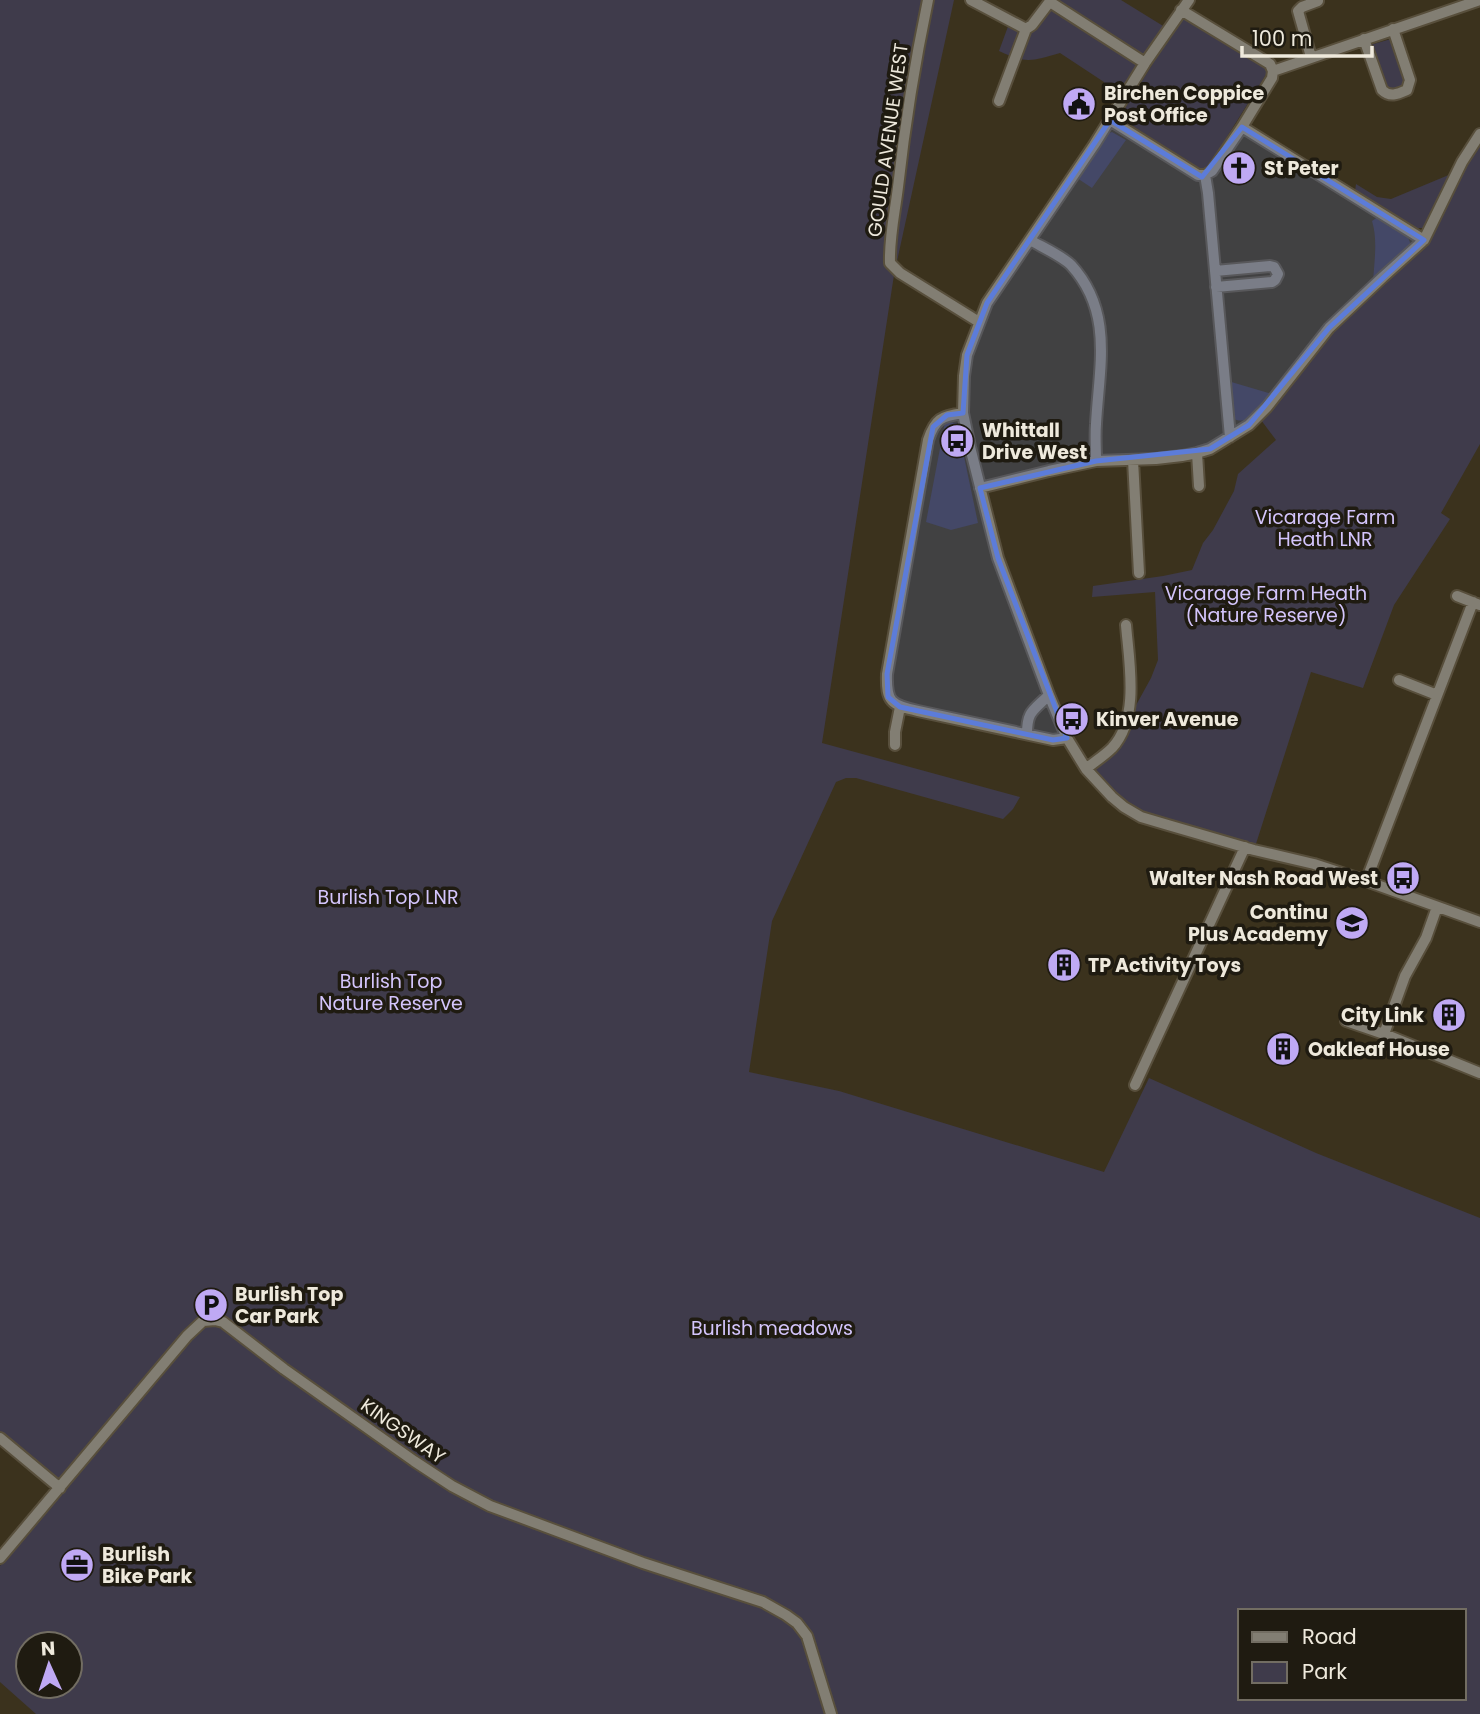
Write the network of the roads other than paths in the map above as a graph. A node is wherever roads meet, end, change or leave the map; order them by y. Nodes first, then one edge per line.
1 (928, 0) edge
2 (971, 0) edge
3 (1189, 0) edge
4 (1480, 0) edge
5 (1050, 1) edge
6 (1318, 1) edge
7 (1181, 10) junction
8 (1026, 29) junction
9 (1393, 29) junction
10 (1364, 39) junction
11 (1311, 57) junction
12 (1145, 63) junction
13 (1273, 71) junction
14 (999, 101) dead end
15 (1110, 120) junction
16 (1242, 127) junction
17 (1480, 134) edge
18 (1205, 175) junction
19 (1030, 240) junction
20 (1424, 240) junction
21 (1214, 271) junction
22 (1216, 287) junction
23 (979, 322) junction
24 (963, 412) junction
25 (1230, 437) junction
26 (1198, 453) junction
27 (1133, 460) junction
28 (1096, 461) junction
29 (1199, 486) dead end
30 (981, 488) junction
31 (1139, 573) dead end
32 (1457, 596) dead end
33 (1476, 604) edge
34 (1126, 625) dead end
35 (1399, 680) dead end
36 (1049, 695) junction
37 (1437, 695) junction
38 (900, 707) junction
39 (1027, 734) junction
40 (1067, 738) junction
41 (895, 745) dead end
42 (1086, 769) junction
43 (1245, 847) junction
44 (1366, 881) junction
45 (1437, 907) junction
46 (1480, 922) edge
47 (1346, 1021) dead end
48 (1384, 1034) junction
49 (1480, 1073) edge
50 (1135, 1085) dead end
51 (0, 1438) edge
52 (60, 1488) junction
53 (0, 1558) edge
54 (831, 1714) edge

1 - 23 street, GOULD AVENUE WEST
2 - 8 street
3 - 7 street
4 - 9 street
5 - 8 street
5 - 12 street
6 - 11 street
7 - 12 street
7 - 13 street
8 - 14 street
9 - 10 street
9 - 10 street
10 - 11 street
11 - 13 street
12 - 15 street
13 - 16 street
15 - 18 street
15 - 19 street
16 - 18 street
16 - 20 street
17 - 20 street
18 - 21 street
19 - 23 street
19 - 28 street
20 - 25 street
21 - 22 street
21 - 22 street
22 - 25 street
23 - 24 street
24 - 30 street
24 - 38 street
25 - 26 street
26 - 27 street
26 - 29 street
27 - 28 street
27 - 31 street
28 - 30 street
30 - 36 street
32 - 33 street
33 - 37 street
34 - 42 street
35 - 37 street
36 - 39 street
36 - 40 street
37 - 44 street
38 - 39 street
38 - 41 street
39 - 40 street
40 - 42 street
42 - 43 street
43 - 44 street
43 - 50 street
44 - 45 street
45 - 46 street
45 - 48 street
47 - 48 street
48 - 49 street
51 - 52 street
52 - 53 street, KINGSWAY
52 - 54 street, KINGSWAY

